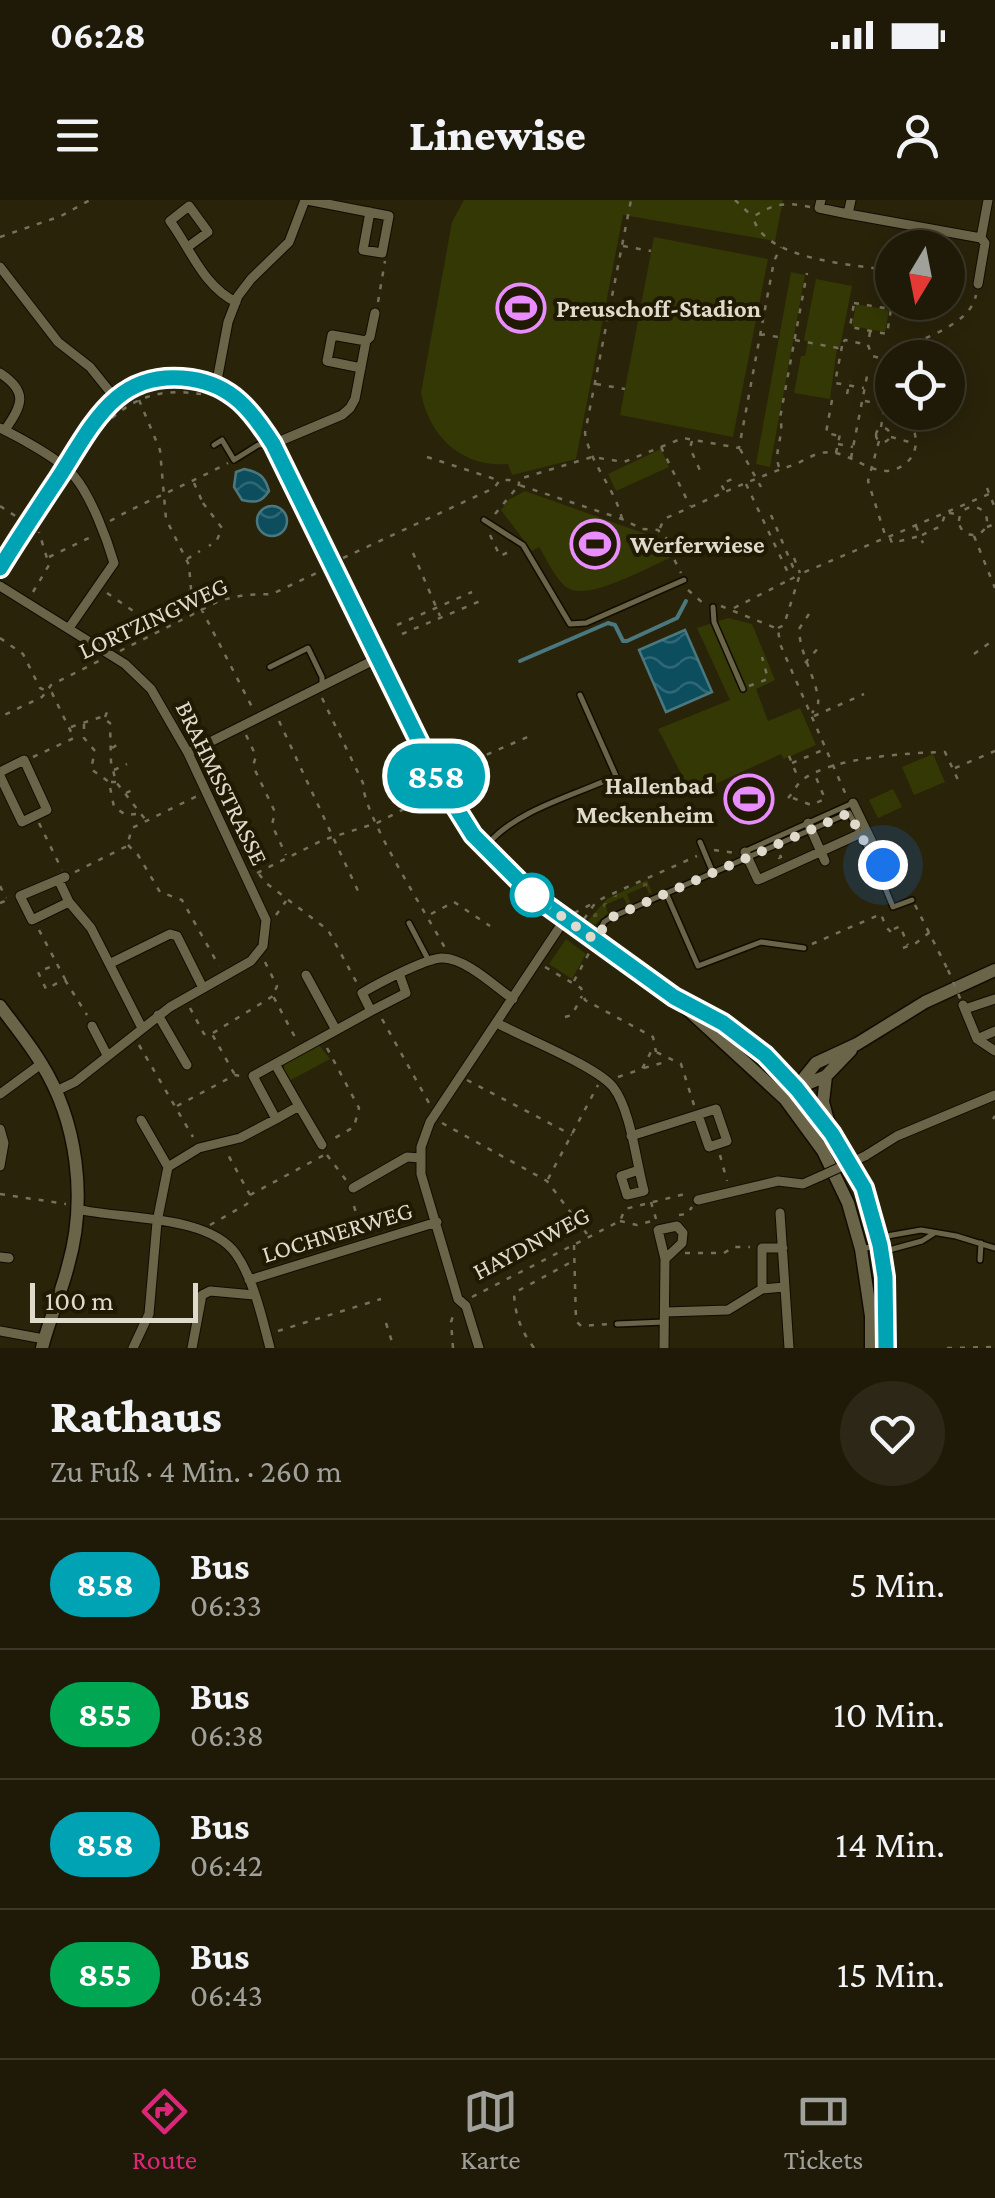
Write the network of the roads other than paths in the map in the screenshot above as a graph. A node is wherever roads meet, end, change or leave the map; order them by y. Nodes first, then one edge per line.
1 (306, 200) edge
2 (851, 200) edge
3 (988, 200) edge
4 (820, 204) edge
5 (370, 212) junction
6 (848, 214) junction
7 (981, 238) junction
8 (189, 246) junction
9 (0, 266) edge
10 (978, 280) road end
11 (236, 302) junction
12 (375, 313) road end
13 (366, 341) junction
14 (361, 368) junction
15 (0, 374) edge
16 (216, 386) junction
17 (115, 398) junction
18 (3, 429) edge
19 (273, 444) junction
20 (214, 445) dead end
21 (64, 468) junction
22 (484, 520) road end
23 (0, 568) edge
24 (684, 580) road end
25 (0, 586) edge
26 (713, 607) road end
27 (70, 628) junction
28 (378, 658) junction
29 (270, 668) dead end
30 (322, 687) junction
31 (743, 689) road end
32 (580, 695) dead end
33 (188, 753) junction
34 (0, 774) edge
35 (853, 803) joint
36 (809, 827) junction
37 (863, 832) junction
38 (700, 842) dead end
39 (484, 848) junction
40 (746, 855) junction
41 (823, 856) junction
42 (873, 858) junction
43 (883, 865) junction
44 (713, 873) junction
45 (666, 894) junction
46 (69, 902) junction
47 (569, 916) junction
48 (409, 923) dead end
49 (593, 944) junction
50 (804, 948) road end
51 (429, 961) junction
52 (111, 964) junction
53 (995, 970) edge
54 (306, 974) dead end
55 (400, 976) junction
56 (203, 988) junction
57 (674, 997) junction
58 (513, 999) junction
59 (995, 999) edge
60 (0, 1006) edge
61 (374, 1010) junction
62 (158, 1015) junction
63 (498, 1023) junction
64 (92, 1026) road end
65 (336, 1030) junction
66 (138, 1031) junction
67 (995, 1031) edge
68 (977, 1039) junction
69 (856, 1044) junction
70 (995, 1052) edge
71 (107, 1055) junction
72 (42, 1064) junction
73 (275, 1064) junction
74 (187, 1065) dead end
75 (826, 1076) junction
76 (797, 1089) junction
77 (56, 1091) junction
78 (0, 1094) edge
79 (995, 1094) edge
80 (785, 1099) junction
81 (299, 1106) junction
82 (698, 1115) junction
83 (276, 1119) junction
84 (142, 1120) dead end
85 (0, 1129) edge
86 (832, 1134) junction
87 (631, 1136) junction
88 (324, 1149) road end
89 (420, 1158) junction
90 (0, 1166) edge
91 (168, 1167) junction
92 (639, 1170) junction
93 (351, 1188) road end
94 (698, 1200) road end
95 (77, 1208) junction
96 (780, 1213) dead end
97 (157, 1222) junction
98 (436, 1222) junction
99 (932, 1234) junction
100 (980, 1243) junction
101 (880, 1245) junction
102 (783, 1248) junction
103 (862, 1248) junction
104 (995, 1248) edge
105 (667, 1256) junction
106 (980, 1260) dead end
107 (249, 1280) junction
108 (784, 1287) junction
109 (762, 1290) junction
110 (254, 1295) junction
111 (665, 1317) junction
112 (617, 1324) road end
113 (0, 1332) edge
114 (43, 1344) edge
115 (133, 1348) edge
116 (192, 1348) edge
117 (270, 1348) edge
118 (479, 1348) edge
119 (664, 1348) edge
120 (789, 1348) edge
121 (870, 1348) edge
122 (886, 1348) edge

1 - 5 street
1 - 11 street
2 - 6 street
3 - 7 street
4 - 6 street
5 - 5 street
6 - 7 street
7 - 10 street
8 - 8 street
8 - 11 street
9 - 17 street
11 - 16 street
12 - 13 street
13 - 14 street
13 - 14 street
14 - 19 street
15 - 18 street
16 - 17 street
16 - 19 street
17 - 21 street
18 - 21 street
19 - 20 lane
19 - 28 street
21 - 23 street
21 - 27 street
22 - 24 lane
25 - 27 street, BRAHMSSTRASSE
26 - 31 lane
27 - 33 street, BRAHMSSTRASSE
28 - 30 street
28 - 39 street
29 - 30 lane
30 - 33 street
32 - 39 lane
33 - 56 street, BRAHMSSTRASSE
34 - 34 street
35 - 36 lane
35 - 37 street
36 - 37 lane
36 - 40 lane
36 - 41 street
37 - 41 street
37 - 42 lane
37 - 43 street
38 - 44 lane
39 - 47 street
40 - 41 street
40 - 44 lane
42 - 43 lane
42 - 43 lane
44 - 45 lane
45 - 49 lane
45 - 50 lane
46 - 46 street
46 - 52 street
47 - 49 street
47 - 58 street
48 - 51 lane
49 - 57 street
51 - 55 street
51 - 58 street
52 - 56 street
52 - 66 street
53 - 69 street
54 - 65 street
55 - 61 street
55 - 61 street
56 - 62 street
57 - 76 street
57 - 80 street
58 - 63 street
59 - 68 street
60 - 72 street
61 - 65 street
62 - 66 street
62 - 74 street
63 - 87 street
63 - 89 street
64 - 71 street
65 - 73 street
66 - 71 street
67 - 68 street
68 - 70 street
69 - 75 street
69 - 76 street
71 - 77 street
72 - 77 street
72 - 78 street
73 - 81 street
73 - 83 street
75 - 76 street
75 - 86 street
76 - 80 street
76 - 86 street
77 - 95 street
79 - 94 street, bridge
80 - 103 street
81 - 83 street
81 - 88 street
82 - 82 street
82 - 87 street
83 - 91 street
84 - 91 street
85 - 90 street
86 - 101 street
87 - 92 street
89 - 93 street
89 - 98 street
91 - 97 street
92 - 92 street
95 - 97 street
95 - 114 street
96 - 102 street
97 - 107 street
97 - 115 street
98 - 107 street, LOCHNERWEG
98 - 118 street
99 - 100 lane
99 - 101 lane
99 - 101 lane
100 - 104 lane
100 - 106 lane
101 - 103 lane
101 - 122 street
102 - 108 street
102 - 109 street
103 - 121 street
105 - 105 street
105 - 111 street
107 - 110 street
108 - 109 street
108 - 120 street
109 - 111 street
110 - 116 street
110 - 117 street
111 - 112 lane
111 - 119 street
113 - 114 street

